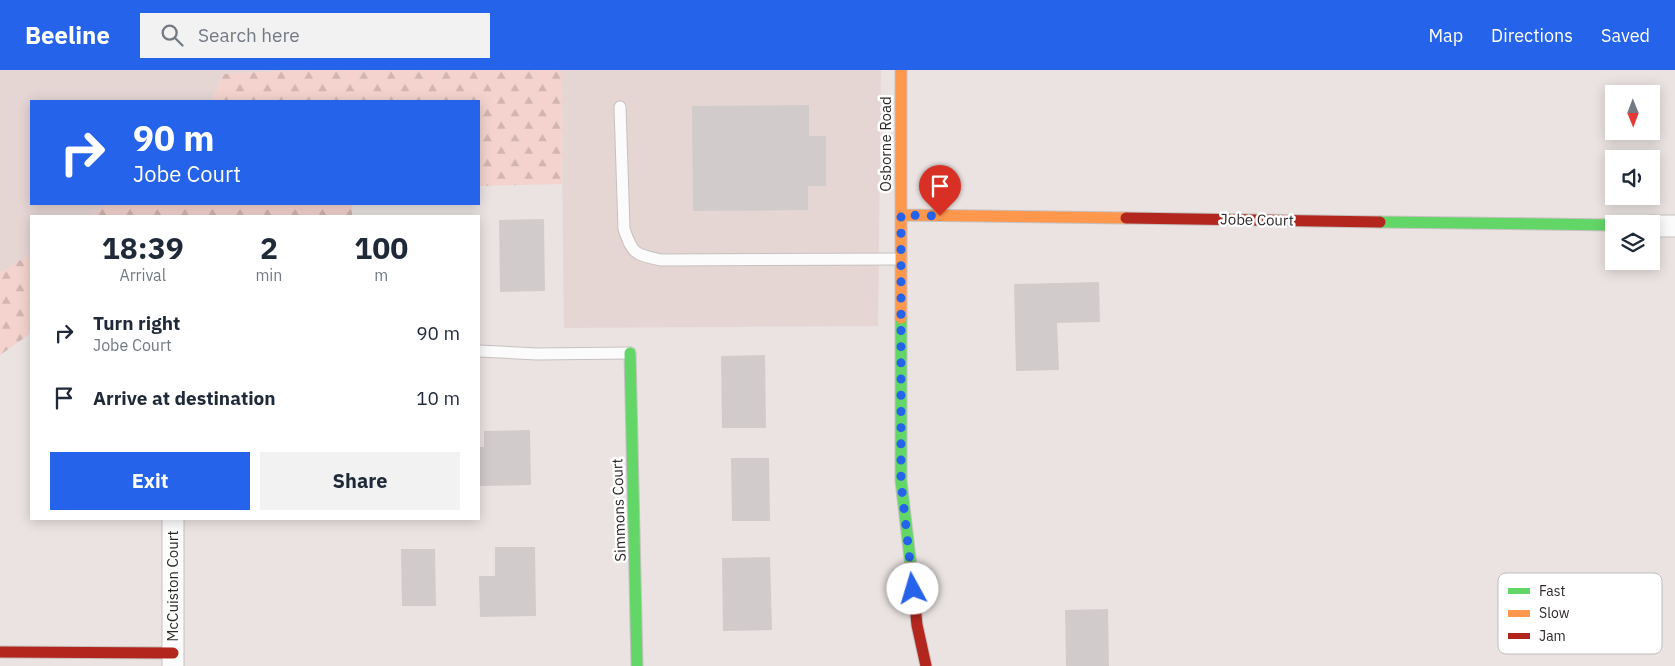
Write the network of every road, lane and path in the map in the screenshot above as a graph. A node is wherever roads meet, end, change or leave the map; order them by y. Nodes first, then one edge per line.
1 (901, 70) edge
2 (620, 107) dead end
3 (901, 215) junction
4 (1605, 225) edge
5 (1660, 226) edge
6 (1675, 226) edge
7 (901, 259) junction
8 (480, 351) edge
9 (630, 353) joint
10 (173, 520) edge
11 (0, 652) edge
12 (173, 660) edge
13 (637, 666) edge
14 (926, 666) edge

1 - 3 street, Osborne Road
2 - 7 lane
3 - 4 street, Jobe Court
3 - 7 street, Osborne Road
5 - 6 street
7 - 14 street, Osborne Road
8 - 9 lane
9 - 13 street, Simmons Court
10 - 12 street, McCuiston Court
11 - 12 street, McCuiston Court

